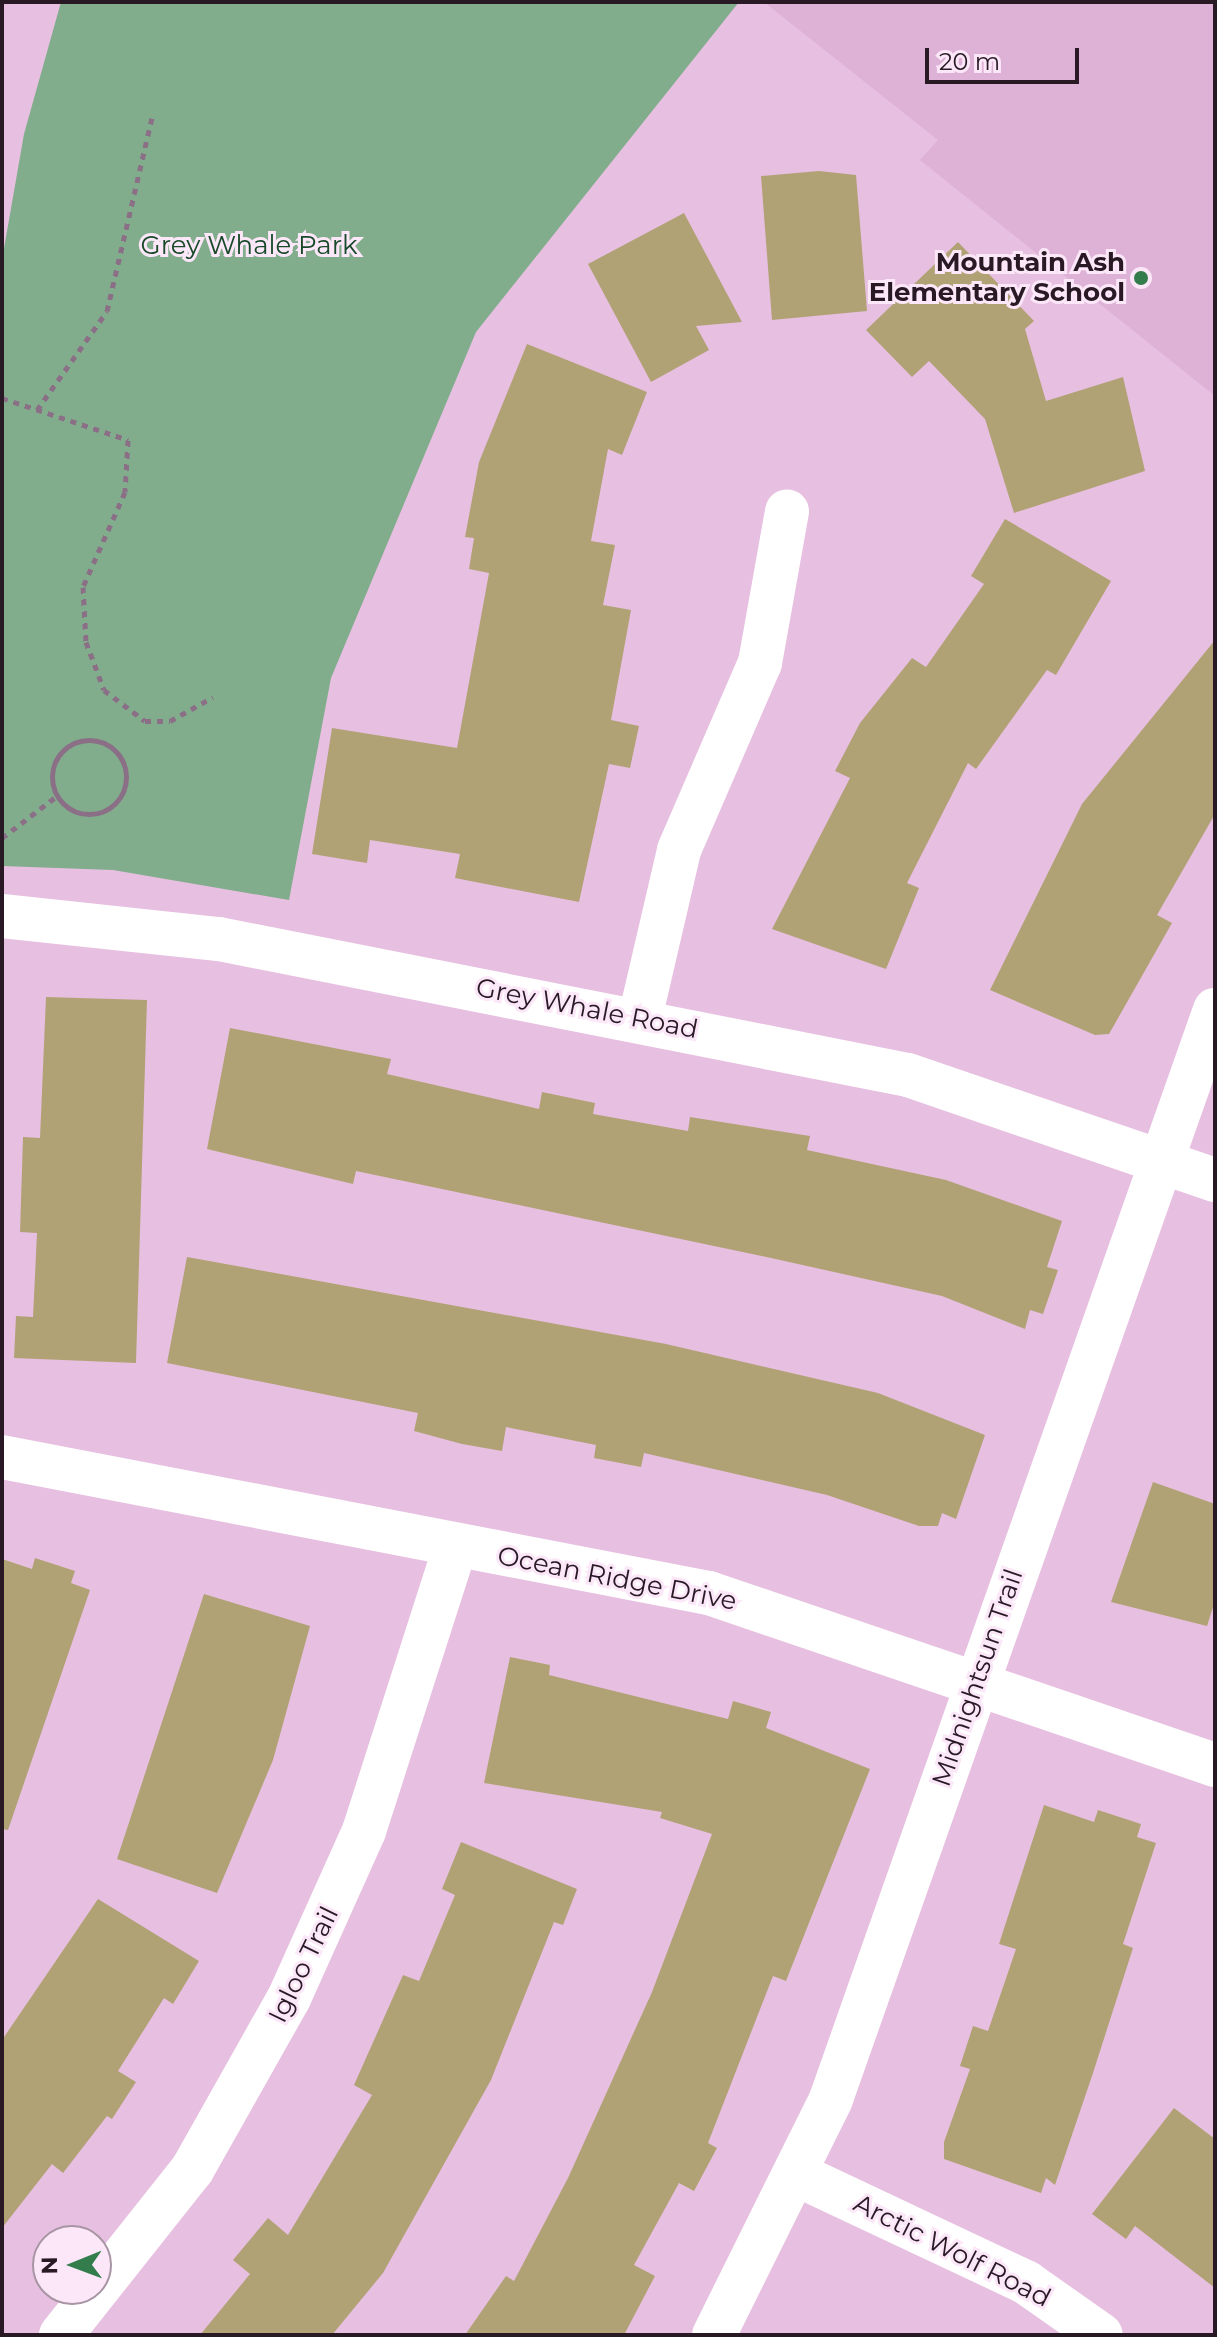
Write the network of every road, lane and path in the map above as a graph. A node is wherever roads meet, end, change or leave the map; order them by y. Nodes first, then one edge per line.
1 (153, 113) dead end
2 (2, 398) edge
3 (37, 410) junction
4 (787, 511) dead end
5 (213, 697) dead end
6 (57, 796) junction
7 (2, 838) edge
8 (2, 916) edge
9 (1215, 1010) edge
10 (640, 1018) junction
11 (1160, 1159) junction
12 (1215, 1180) edge
13 (2, 1457) edge
14 (455, 1547) junction
15 (978, 1681) junction
16 (1215, 1765) edge
17 (798, 2175) junction
18 (61, 2335) edge
19 (714, 2335) edge
20 (1101, 2335) edge

1 - 3 path
2 - 3 path
3 - 5 path
4 - 10 street
6 - 6 path
6 - 7 path
8 - 10 street, Grey Whale Road
9 - 11 street, Midnightsun Trail
10 - 11 street, Grey Whale Road
11 - 12 street, Grey Whale Road
11 - 15 street, Midnightsun Trail
13 - 14 street, Ocean Ridge Drive
14 - 15 street, Ocean Ridge Drive
14 - 18 street, Igloo Trail
15 - 16 street, Ocean Ridge Drive
15 - 17 street, Midnightsun Trail
17 - 19 street, Midnightsun Trail
17 - 20 street, Arctic Wolf Road

